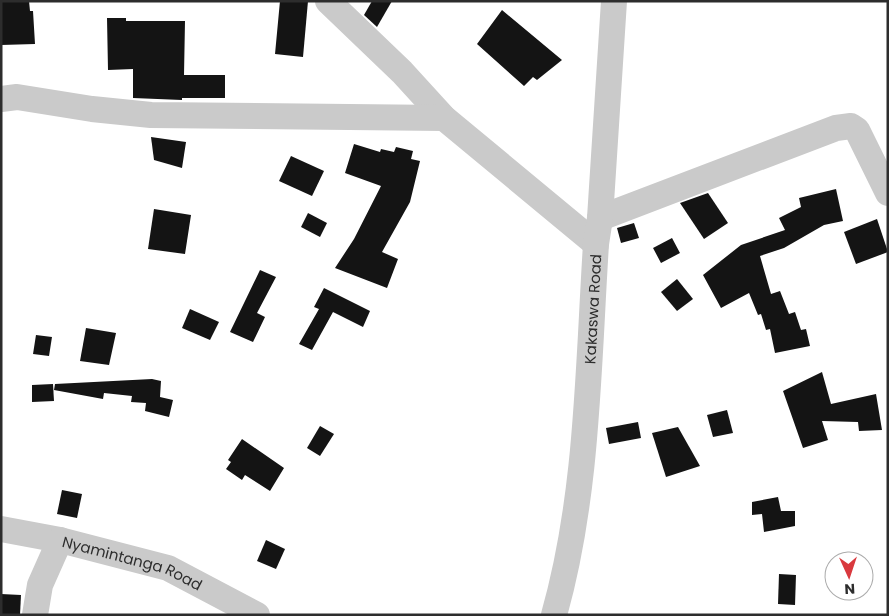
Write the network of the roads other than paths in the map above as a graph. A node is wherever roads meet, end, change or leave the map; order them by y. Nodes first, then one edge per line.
1 (328, 1) edge
2 (614, 1) edge
3 (1, 99) edge
4 (444, 118) junction
5 (888, 193) edge
6 (600, 218) junction
7 (596, 244) junction
8 (1, 529) edge
9 (60, 540) junction
10 (35, 615) edge
11 (257, 615) edge
12 (554, 615) edge

1 - 4 street
2 - 6 street, Kakaswa Road
3 - 4 street
4 - 7 street
5 - 6 street
6 - 7 street, Kakaswa Road
7 - 12 street, Kakaswa Road
8 - 9 street, Nyamintanga Road
9 - 10 street
9 - 11 street, Nyamintanga Road

